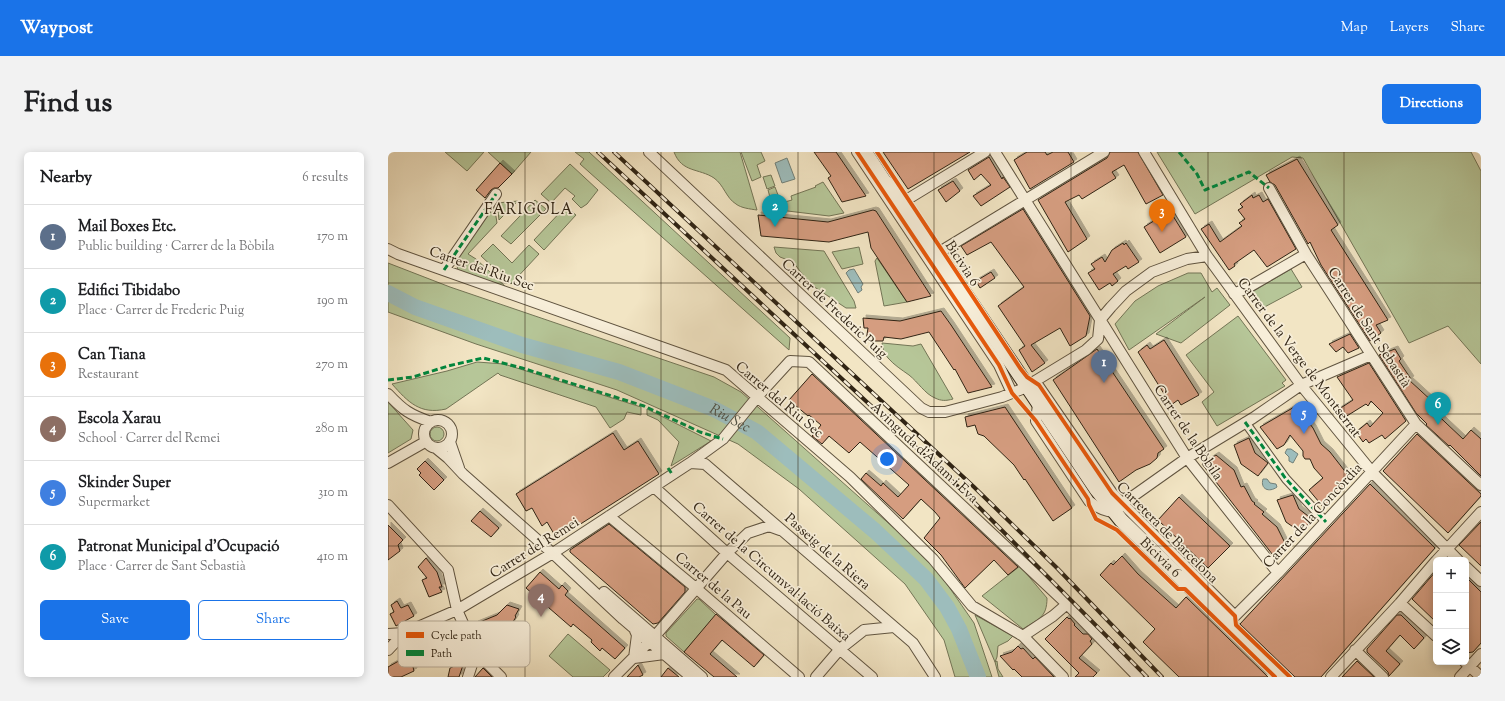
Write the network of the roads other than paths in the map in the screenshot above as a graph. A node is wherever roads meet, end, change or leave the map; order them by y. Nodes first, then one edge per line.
1 (649, 152) edge
2 (857, 152) edge
3 (865, 152) edge
4 (874, 152) edge
5 (985, 152) edge
6 (995, 152) edge
7 (1104, 152) edge
8 (1144, 152) edge
9 (1269, 188) dead end
10 (496, 194) dead end
11 (1025, 200) junction
12 (903, 202) junction
13 (388, 248) edge
14 (938, 253) junction
15 (1306, 254) junction
16 (1208, 256) junction
17 (444, 270) junction
18 (1234, 294) junction
19 (1100, 320) junction
20 (1371, 355) junction
21 (1031, 384) junction
22 (1301, 385) junction
23 (1012, 393) junction
24 (388, 394) edge
25 (757, 397) junction
26 (414, 416) junction
27 (431, 422) junction
28 (1245, 422) junction
29 (1416, 424) junction
30 (425, 437) junction
31 (450, 442) junction
32 (437, 449) junction
33 (1187, 458) junction
34 (690, 462) junction
35 (388, 463) edge
36 (461, 471) junction
37 (1372, 472) junction
38 (1481, 485) edge
39 (654, 487) junction
40 (388, 505) edge
41 (1118, 508) junction
42 (1481, 512) edge
43 (609, 516) junction
44 (1326, 522) junction
45 (782, 530) junction
46 (1446, 549) junction
47 (553, 553) junction
48 (727, 553) junction
49 (1439, 557) edge
50 (1455, 557) edge
51 (1433, 564) edge
52 (1469, 570) edge
53 (1278, 573) junction
54 (576, 574) junction
55 (1481, 581) edge
56 (696, 588) junction
57 (598, 595) junction
58 (1400, 603) junction
59 (1068, 606) junction
60 (457, 610) junction
61 (1231, 620) junction
62 (432, 621) edge
63 (462, 621) edge
64 (633, 626) junction
65 (894, 627) junction
66 (398, 633) edge
67 (1433, 633) edge
68 (388, 634) edge
69 (1023, 636) junction
70 (398, 639) edge
71 (651, 641) junction
72 (840, 649) junction
73 (388, 650) edge
74 (1356, 650) junction
75 (664, 654) junction
76 (1481, 654) edge
77 (634, 655) junction
78 (1469, 663) edge
79 (1466, 665) edge
80 (1468, 665) edge
81 (471, 667) edge
82 (491, 667) edge
83 (468, 677) edge
84 (501, 677) edge
85 (614, 677) edge
86 (691, 677) edge
87 (697, 677) edge
88 (702, 677) edge
89 (799, 677) edge
90 (816, 677) edge
91 (872, 677) edge
92 (935, 677) edge
93 (1063, 677) edge
94 (1138, 677) edge
95 (1282, 677) edge
96 (1331, 677) edge
97 (1383, 677) edge
98 (1460, 677) edge
99 (1481, 677) edge

1 - 23 street, Carrer de Frederic Puig
2 - 23 street
3 - 12 main road, Carretera de Barcelona
4 - 12 main road, Carretera de Barcelona
5 - 12 street
6 - 11 street, Carrer de la Bòbila
7 - 11 street
8 - 16 street, Carrer de la Verge de Montserrat
9 - 15 street, Carrer de Sant Sebastià
10 - 17 street
11 - 14 street
11 - 19 street, Carrer de la Bòbila
12 - 14 main road, Carretera de Barcelona
13 - 17 street, Carrer del Riu Sec
14 - 21 main road, Carretera de Barcelona
15 - 18 street
15 - 20 street, Carrer de Sant Sebastià
16 - 18 street, Carrer de la Verge de Montserrat
16 - 19 street
17 - 25 street, Carrer del Riu Sec
18 - 22 street, Carrer de la Verge de Montserrat
19 - 21 street, Carrer de Frederic Puig
19 - 33 street, Carrer de la Bòbila
20 - 22 street
20 - 29 street, Carrer de Sant Sebastià
21 - 23 street, Carrer de Frederic Puig
21 - 41 street, Carretera de Barcelona
21 - 41 main road, Carretera de Barcelona
22 - 28 street
22 - 37 street, Carrer de la Verge de Montserrat
24 - 26 street
25 - 34 street, Carrer del Remei
25 - 59 street, Avinguda d'Adam i Eva
25 - 69 street, Carrer del Riu Sec
26 - 27 street
26 - 30 street
27 - 30 street
27 - 31 street
28 - 33 street
28 - 44 street
29 - 37 street, Carrer de la Concòrdia
29 - 38 street, Carrer de Sant Sebastià
30 - 32 street
30 - 35 street
31 - 32 street
31 - 36 street
32 - 36 street
33 - 41 street
33 - 53 street, Carrer de la Bòbila
34 - 39 street, Carrer del Remei
34 - 45 street, Passeig de la Riera
36 - 47 street
37 - 44 street, Carrer de la Concòrdia
37 - 46 street, Carrer de la Verge de Montserrat
39 - 43 street, Carrer del Remei
39 - 48 street, Carrer de la Circumval·lació Baixa
40 - 60 street
41 - 61 main road, Carretera de Barcelona
42 - 46 street
43 - 47 street, Carrer del Remei
43 - 56 street, Carrer de la Pau
44 - 53 street, Carrer de la Concòrdia
45 - 48 street
45 - 65 street, Passeig de la Riera
46 - 49 street
46 - 50 street, Carrer de la Verge de Montserrat
47 - 54 street
47 - 60 street, Carrer del Remei
48 - 56 street
48 - 72 street, Carrer de la Circumval·lació Baixa
51 - 58 street
52 - 55 street
53 - 61 street, Carrer de la Concòrdia
54 - 57 street
54 - 71 street
56 - 71 street
56 - 89 street, Carrer de la Pau
57 - 64 street
57 - 71 street
58 - 67 street
58 - 74 street
59 - 69 street
59 - 94 street
60 - 62 street, Carrer del Remei
60 - 63 street
61 - 95 main road, Carretera de Barcelona
64 - 71 street
64 - 77 street
65 - 72 street
65 - 92 street, Passeig de la Riera
66 - 68 street
69 - 93 street, Carrer del Riu Sec
70 - 73 street
71 - 75 street
71 - 77 street
71 - 87 street
71 - 88 street
72 - 90 street
72 - 91 street, Carrer de la Circumval·lació Baixa
74 - 96 street
74 - 97 street
75 - 77 street
75 - 86 street
76 - 78 street
77 - 85 street
79 - 98 street
80 - 99 street
81 - 83 street
82 - 84 street

